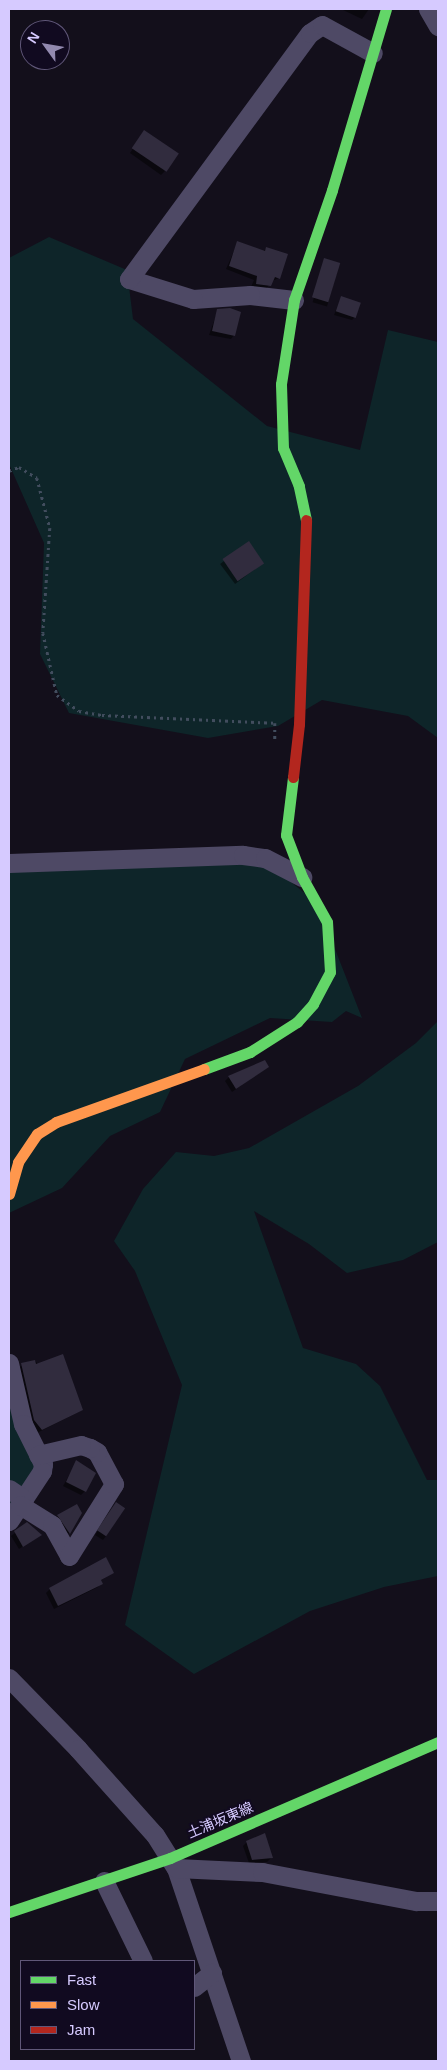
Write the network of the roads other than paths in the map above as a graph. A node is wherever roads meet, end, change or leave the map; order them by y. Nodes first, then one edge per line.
1 (386, 9) edge
2 (429, 9) edge
3 (438, 26) edge
4 (372, 53) junction
5 (294, 300) junction
6 (9, 863) edge
7 (302, 878) junction
8 (9, 1194) edge
9 (9, 1363) edge
10 (38, 1454) junction
11 (18, 1498) edge
12 (9, 1521) edge
13 (9, 1678) edge
14 (438, 1742) edge
15 (173, 1863) junction
16 (104, 1881) junction
17 (438, 1901) edge
18 (9, 1912) edge
19 (143, 1960) edge
20 (212, 1972) junction
21 (195, 1986) edge
22 (241, 2061) edge

1 - 4 street
2 - 3 street
4 - 5 street
4 - 5 street
5 - 7 street
6 - 7 street
7 - 8 street
9 - 10 street
10 - 11 street
10 - 11 street
11 - 12 street
13 - 15 street
14 - 15 street, 土浦坂東線
15 - 16 street, 土浦坂東線
15 - 17 street
15 - 20 street
16 - 18 street, 土浦坂東線
16 - 19 street
20 - 21 street
20 - 22 street

